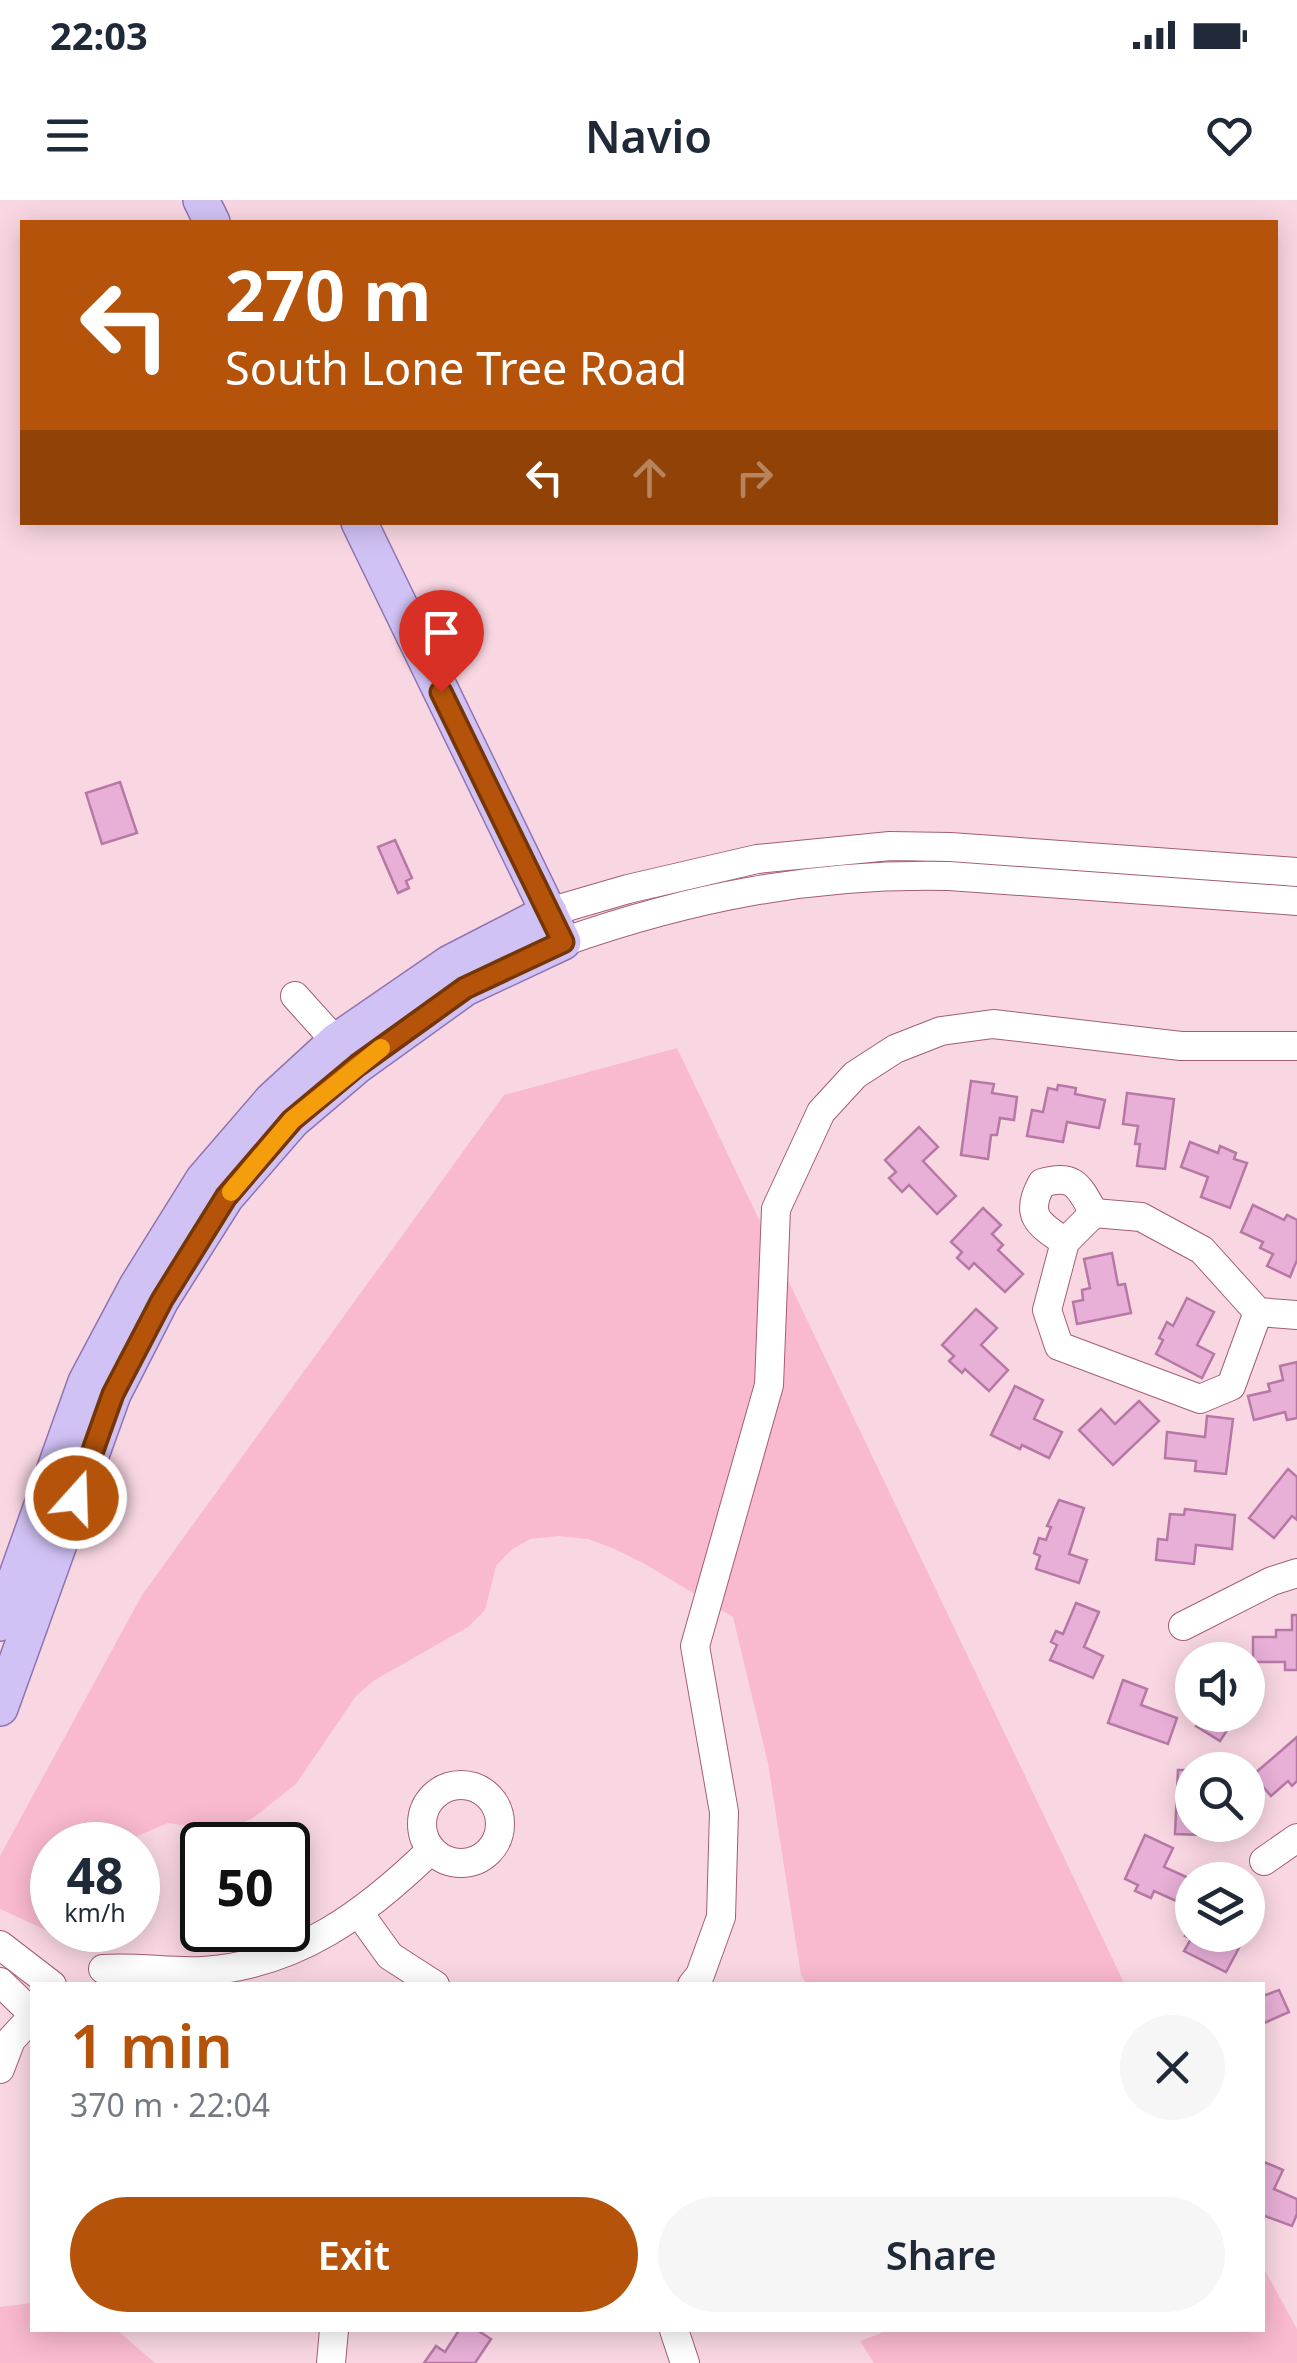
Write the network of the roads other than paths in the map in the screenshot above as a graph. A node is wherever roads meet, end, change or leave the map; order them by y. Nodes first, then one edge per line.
1 (359, 525) edge
2 (1297, 872) edge
3 (1297, 901) edge
4 (556, 927) junction
5 (295, 996) dead end
6 (1297, 1046) edge
7 (347, 1054) junction
8 (1094, 1213) junction
9 (1065, 1242) junction
10 (1258, 1312) junction
11 (1297, 1315) edge
12 (1297, 1573) edge
13 (0, 1623) edge
14 (1182, 1626) dead end
15 (0, 1708) edge
16 (1297, 1838) edge
17 (431, 1850) dead end
18 (1264, 1860) dead end
19 (359, 1914) junction
20 (0, 1945) edge
21 (102, 1970) dead end
22 (161, 1978) edge
23 (0, 1982) edge
24 (48, 1982) edge
25 (431, 1982) edge
26 (694, 1982) edge
27 (30, 2013) edge
28 (30, 2018) edge
29 (0, 2069) edge
30 (334, 2332) edge
31 (675, 2332) edge
32 (331, 2363) edge
33 (685, 2363) edge

1 - 4 main road
2 - 4 street
3 - 4 street
4 - 7 main road
5 - 7 street
6 - 26 street
7 - 13 main road
7 - 15 main road
8 - 9 street
8 - 9 street
8 - 10 street
9 - 10 street
10 - 11 street
12 - 14 street
16 - 18 street
17 - 19 street
19 - 22 street
19 - 25 street
20 - 24 street
21 - 22 street
23 - 27 street
28 - 29 street
30 - 32 street
31 - 33 street

